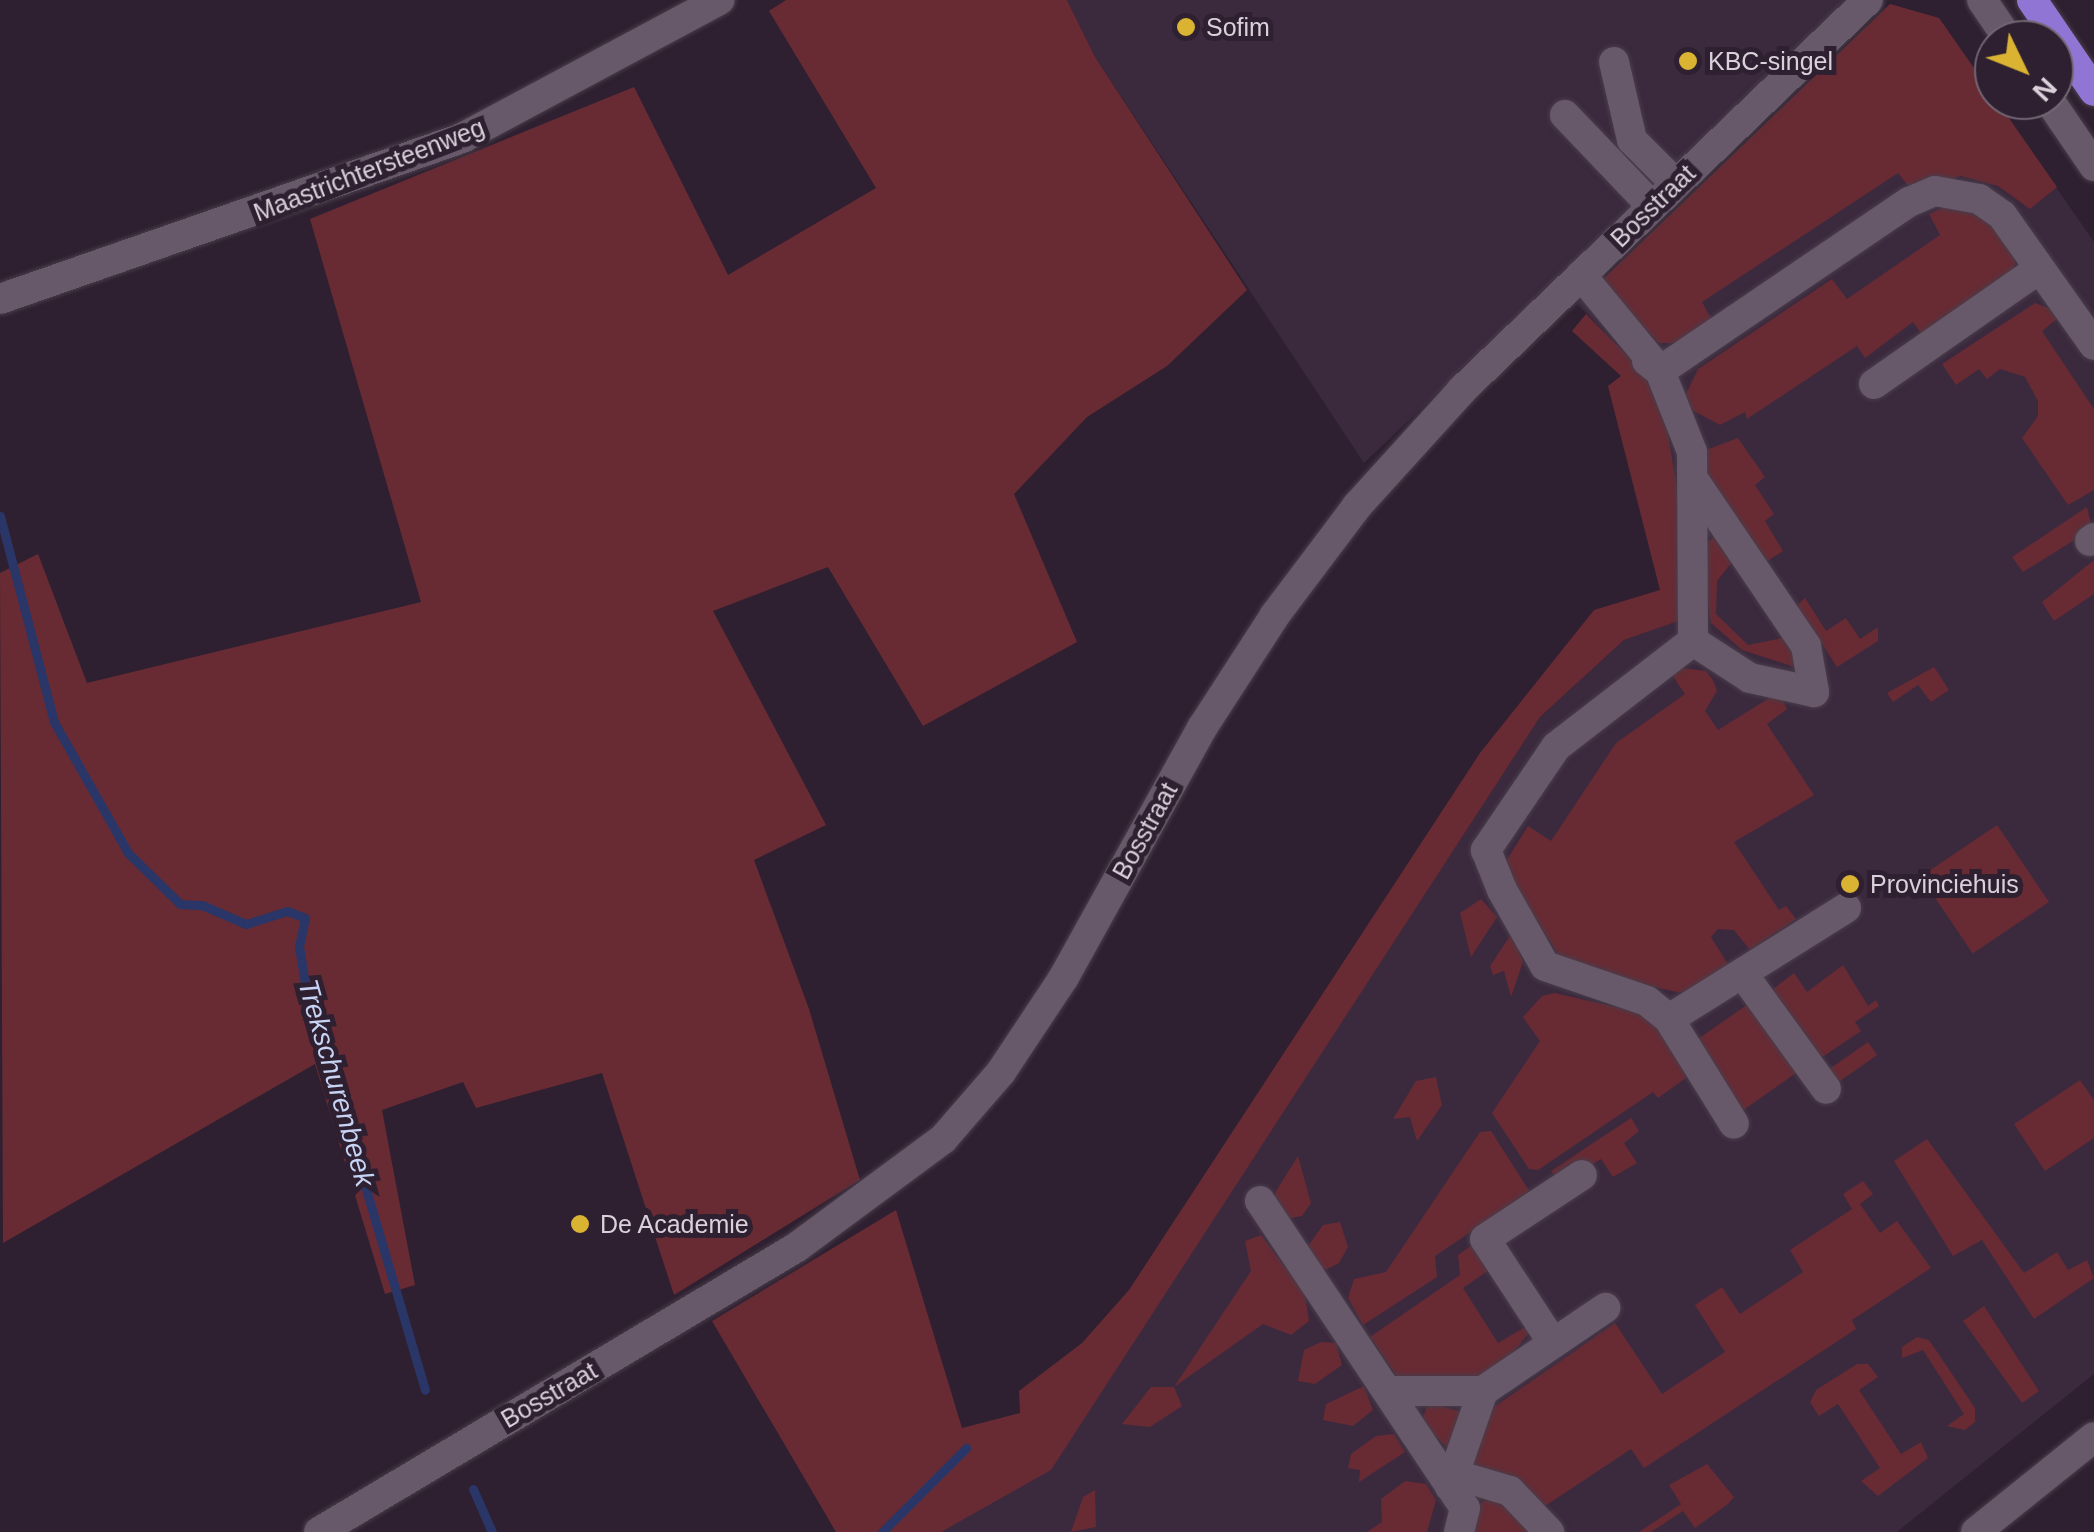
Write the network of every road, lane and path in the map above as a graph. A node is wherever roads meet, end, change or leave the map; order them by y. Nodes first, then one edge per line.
1 (720, 0) edge
2 (1868, 0) edge
3 (2032, 0) edge
4 (1614, 62) dead end
5 (2094, 91) edge
6 (1565, 115) dead end
7 (2063, 120) edge
8 (2094, 166) edge
9 (1676, 184) junction
10 (1653, 207) junction
11 (2039, 269) junction
12 (1574, 282) junction
13 (0, 299) edge
14 (2094, 345) edge
15 (1660, 371) junction
16 (1874, 384) dead end
17 (1693, 479) junction
18 (1693, 641) junction
19 (1846, 908) dead end
20 (1745, 977) junction
21 (1669, 1019) junction
22 (1826, 1088) dead end
23 (1734, 1124) dead end
24 (1582, 1175) dead end
25 (1260, 1201) dead end
26 (1605, 1308) dead end
27 (1553, 1342) junction
28 (1392, 1390) junction
29 (1483, 1391) junction
30 (2094, 1436) edge
31 (1452, 1480) junction
32 (319, 1532) edge
33 (1459, 1532) edge
34 (1548, 1532) edge
35 (1976, 1532) edge

1 - 13 street, Maastrichtersteenweg
2 - 9 street, Bosstraat
3 - 5 highway
4 - 9 street
6 - 10 street
7 - 8 street
9 - 10 street, Bosstraat
10 - 12 street, Bosstraat
11 - 14 street
11 - 15 street
11 - 16 street
12 - 15 street
12 - 32 street, Bosstraat
15 - 17 street
17 - 18 street
17 - 18 street
18 - 21 street
19 - 20 street
20 - 21 street
20 - 22 street
21 - 23 street
24 - 27 street
25 - 28 street
26 - 27 street
27 - 29 street
28 - 29 street
28 - 31 street
29 - 31 street
30 - 35 street
31 - 33 street
31 - 34 street

